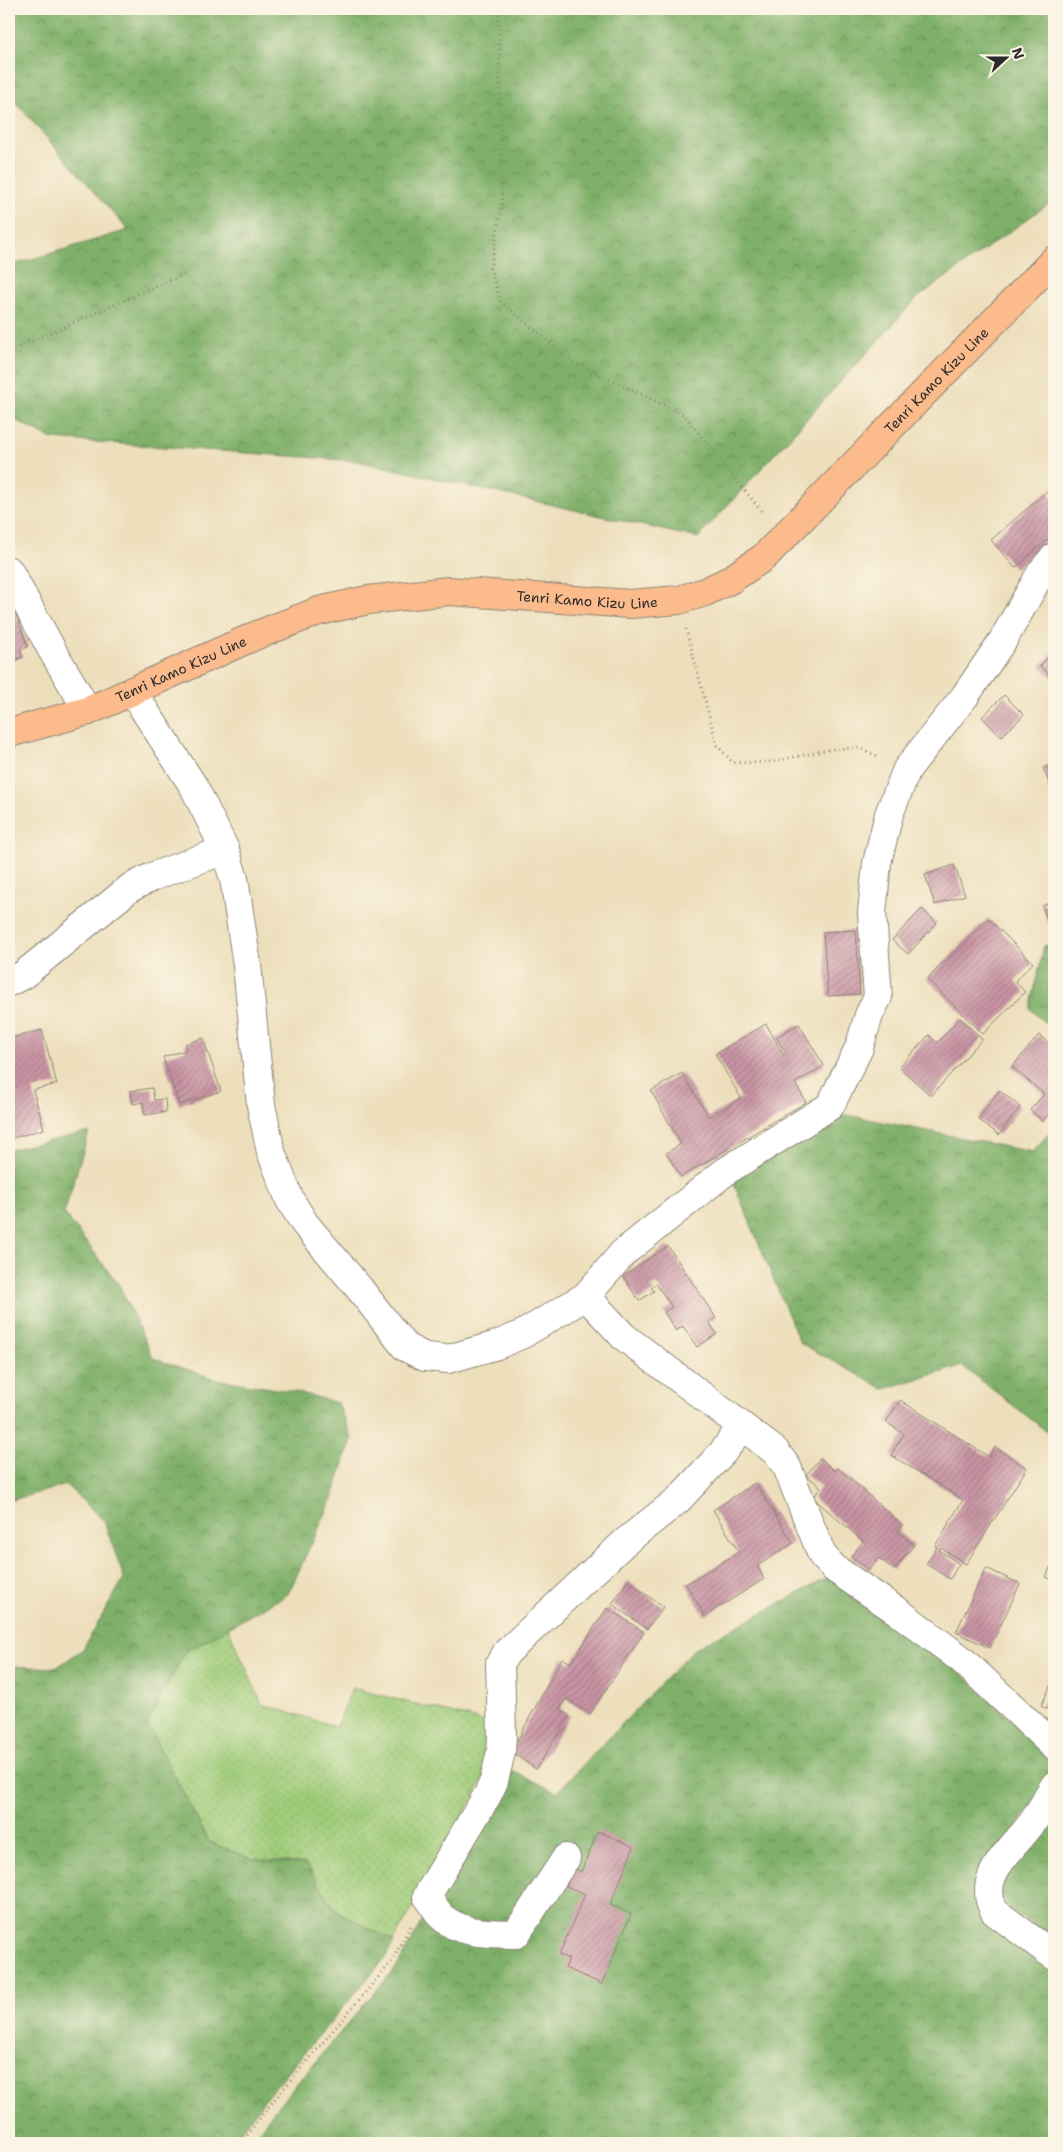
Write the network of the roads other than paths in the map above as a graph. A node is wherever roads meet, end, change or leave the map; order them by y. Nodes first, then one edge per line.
1 (1054, 260) edge
2 (1054, 557) edge
3 (9, 571) edge
4 (132, 691) junction
5 (88, 711) junction
6 (9, 733) edge
7 (225, 850) junction
8 (9, 982) edge
9 (586, 1296) junction
10 (741, 1427) junction
11 (1054, 1746) edge
12 (1054, 1786) edge
13 (566, 1858) dead end
14 (1054, 1956) edge

1 - 4 main road, Tenri Kamo Kizu Line
2 - 9 street
3 - 5 street
4 - 5 main road, Tenri Kamo Kizu Line
4 - 7 street
5 - 6 main road, Tenri Kamo Kizu Line
7 - 8 street
7 - 9 street
9 - 10 street
10 - 11 street
10 - 13 street
12 - 14 street

